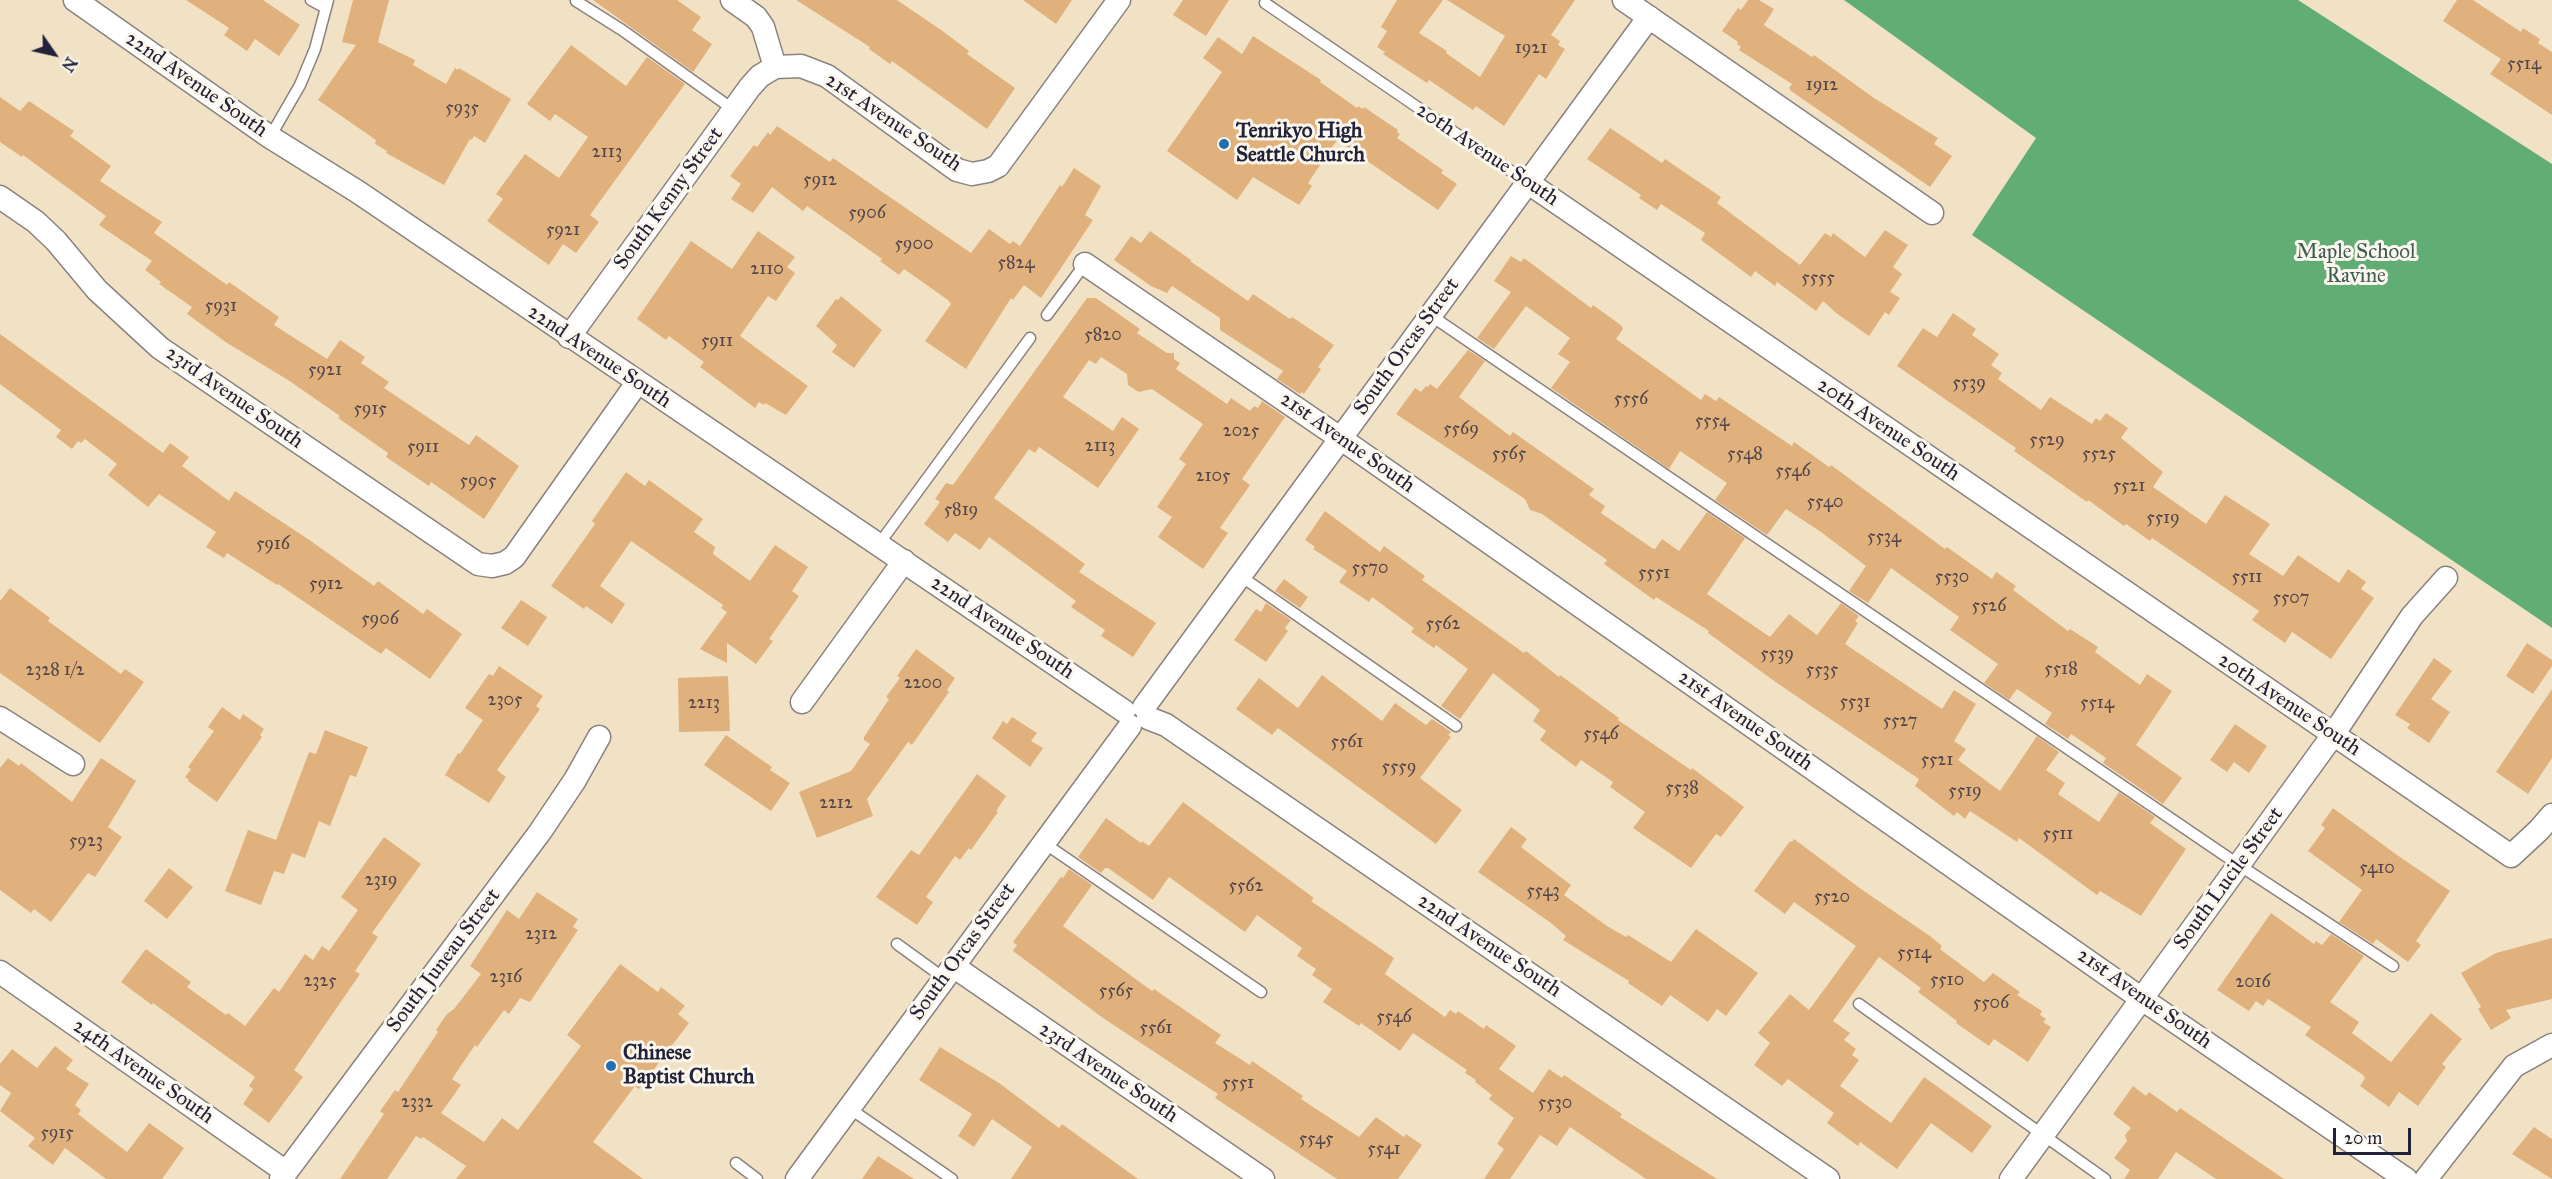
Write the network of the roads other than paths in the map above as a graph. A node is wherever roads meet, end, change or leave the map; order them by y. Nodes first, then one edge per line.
1 (75, 0) edge
2 (311, 0) edge
3 (732, 0) edge
4 (1119, 0) edge
5 (1624, 0) edge
6 (576, 2) dead end
7 (1265, 3) dead end
8 (327, 4) edge
9 (1649, 17) junction
10 (775, 67) junction
11 (734, 110) junction
12 (270, 137) junction
13 (1527, 182) junction
14 (0, 197) edge
15 (1932, 213) dead end
16 (1085, 264) joint
17 (1047, 315) dead end
18 (1430, 315) junction
19 (569, 337) junction
20 (1030, 338) dead end
21 (637, 383) junction
22 (1340, 438) junction
23 (879, 544) junction
24 (904, 561) junction
25 (1239, 575) junction
26 (2446, 578) dead end
27 (802, 702) dead end
28 (1136, 715) junction
29 (0, 718) edge
30 (1456, 726) dead end
31 (2334, 735) junction
32 (599, 737) dead end
33 (73, 764) dead end
34 (2552, 815) edge
35 (1044, 843) junction
36 (2239, 865) junction
37 (897, 944) dead end
38 (2393, 966) dead end
39 (0, 972) edge
40 (948, 972) junction
41 (1261, 992) dead end
42 (2142, 999) junction
43 (1859, 1004) dead end
44 (2552, 1045) edge
45 (849, 1108) junction
46 (2043, 1135) junction
47 (736, 1163) dead end
48 (283, 1176) edge
49 (757, 1179) edge
50 (797, 1179) edge
51 (952, 1179) edge
52 (1263, 1179) edge
53 (1828, 1179) edge
54 (2011, 1179) edge
55 (2105, 1179) edge
56 (2406, 1179) edge
57 (2426, 1179) edge

1 - 12 street, 22nd Avenue South
2 - 8 lane
3 - 10 street
4 - 10 street, 21st Avenue South
5 - 9 street
6 - 11 lane
7 - 13 lane, 20th Avenue South
8 - 12 lane
9 - 13 street, South Orcas Street
9 - 15 street
10 - 11 street, South Kenny Street
11 - 19 street, South Kenny Street
12 - 19 street, 22nd Avenue South
13 - 18 street, South Orcas Street
13 - 31 street, 20th Avenue South
14 - 21 street, 23rd Avenue South
16 - 17 lane
16 - 22 street, 21st Avenue South
18 - 22 street, South Orcas Street
18 - 36 lane
19 - 21 street, 22nd Avenue South
20 - 23 lane
21 - 23 street, 22nd Avenue South
22 - 25 street, South Orcas Street
22 - 42 street, 21st Avenue South
23 - 24 street, 22nd Avenue South
24 - 27 street
24 - 28 street, 22nd Avenue South
25 - 28 street, South Orcas Street
25 - 30 lane
26 - 31 street, South Lucile Street
28 - 35 street, South Orcas Street
28 - 53 street, 22nd Avenue South
29 - 33 street
31 - 34 street, 20th Avenue South
31 - 36 street, South Lucile Street
32 - 48 street, South Juneau Street
35 - 40 street, South Orcas Street
35 - 41 lane
36 - 38 lane
36 - 42 street, South Lucile Street
37 - 40 lane
39 - 48 street, 24th Avenue South
40 - 45 street, South Orcas Street
40 - 52 street, 23rd Avenue South
42 - 46 street, South Lucile Street
42 - 56 street, 21st Avenue South
43 - 46 lane
44 - 57 street
45 - 50 street, South Orcas Street
45 - 51 lane
46 - 54 street, South Lucile Street
46 - 55 lane
47 - 49 lane

